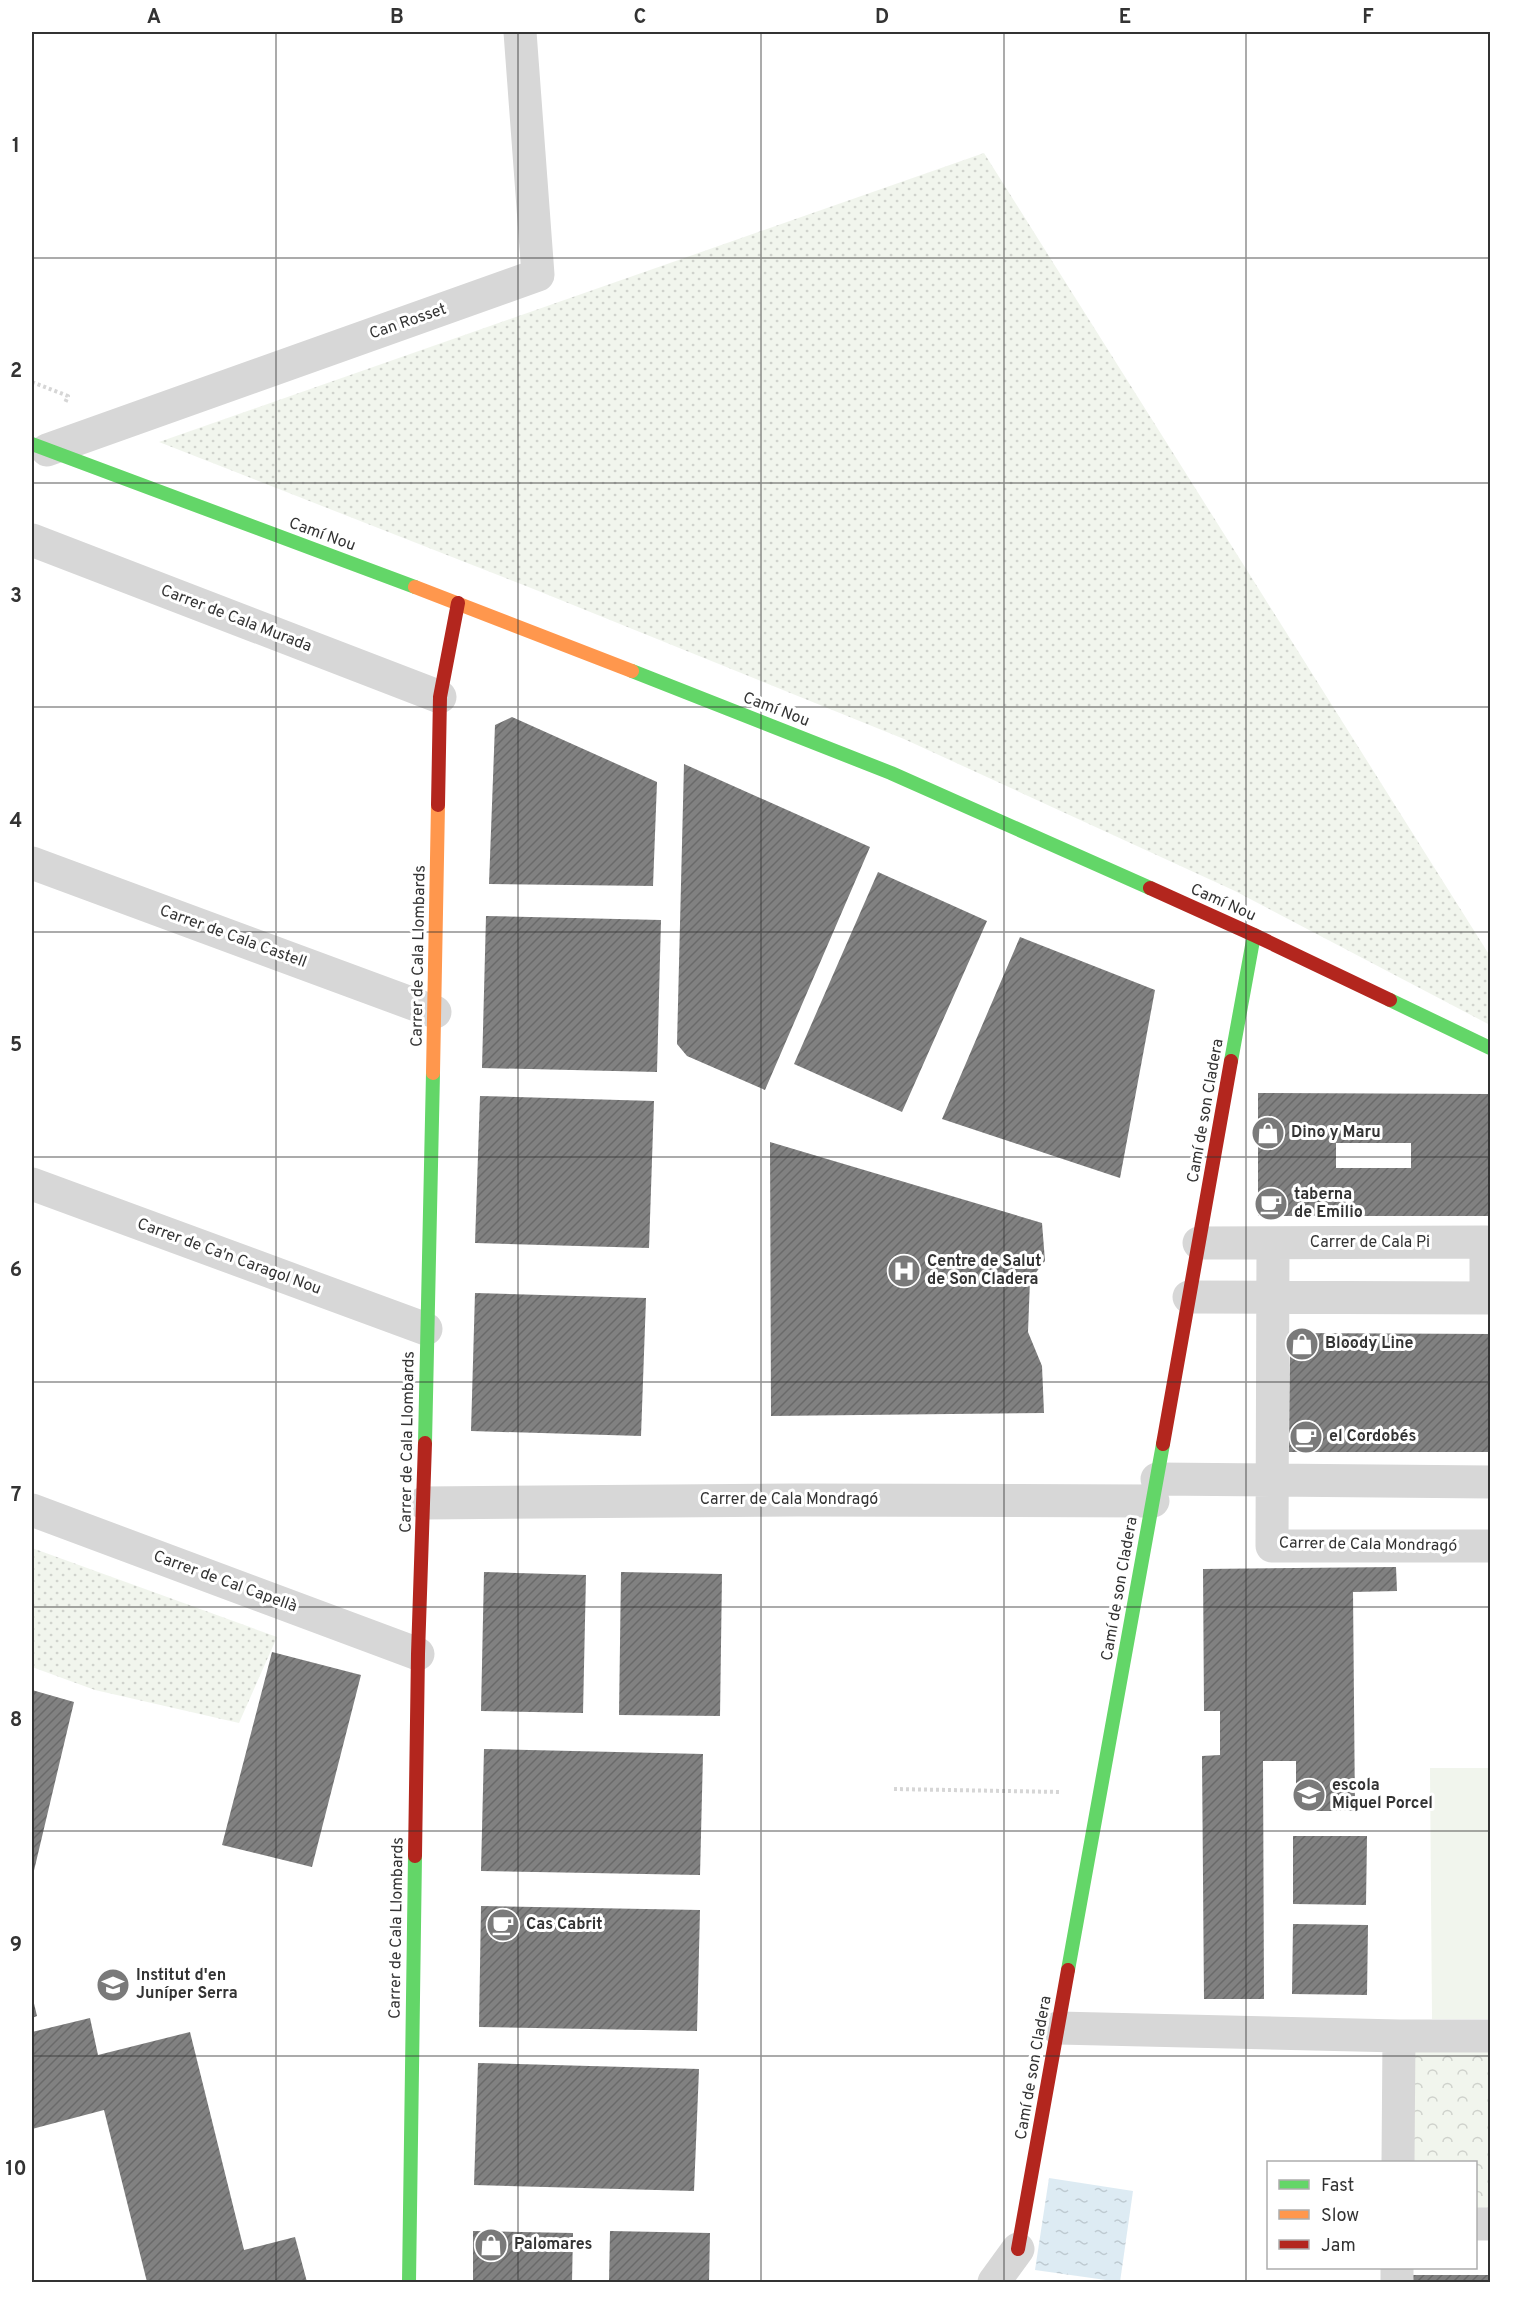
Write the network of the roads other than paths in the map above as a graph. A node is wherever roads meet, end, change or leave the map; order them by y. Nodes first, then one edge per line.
1 (520, 32) edge
2 (39, 447) edge
3 (32, 540) edge
4 (458, 603) junction
5 (440, 697) junction
6 (32, 863) edge
7 (1254, 935) junction
8 (435, 1012) junction
9 (1491, 1048) edge
10 (32, 1184) edge
11 (1199, 1243) junction
12 (1273, 1244) junction
13 (1189, 1297) junction
14 (1274, 1298) junction
15 (1488, 1298) edge
16 (426, 1329) junction
17 (1272, 1482) junction
18 (1491, 1482) edge
19 (1155, 1490) junction
20 (424, 1503) junction
21 (32, 1510) edge
22 (1491, 1546) edge
23 (418, 1654) junction
24 (1058, 2028) junction
25 (1399, 2036) junction
26 (1491, 2036) edge
27 (1398, 2161) edge
28 (1018, 2249) joint
29 (409, 2283) edge
30 (994, 2283) edge

1 - 2 street, Can Rosset
2 - 4 street, Camí Nou
3 - 5 street, Carrer de Cala Murada
4 - 5 street, Carrer de Cala Llombards
4 - 7 street, Camí Nou
5 - 8 street, Carrer de Cala Llombards
6 - 8 street, Carrer de Cala Castell
7 - 9 street, Camí Nou
7 - 11 street, Camí de son Cladera
8 - 16 street, Carrer de Cala Llombards
10 - 16 street, Carrer de Ca'n Caragol Nou
11 - 12 street, Carrer de Cala Pi
11 - 13 street, Camí de son Cladera
12 - 14 street
12 - 15 street, Carrer de Cala Pi
13 - 14 street, Carrer de Cala Pi
13 - 19 street, Camí de son Cladera
14 - 15 street, Carrer de Cala Pi
14 - 17 street
16 - 20 street, Carrer de Cala Llombards
17 - 18 street, Carrer de Cala Mondragó
17 - 19 street, Carrer de Cala Mondragó
17 - 22 street, Carrer de Cala Mondragó
19 - 20 street, Carrer de Cala Mondragó
19 - 24 street, Camí de son Cladera
20 - 23 street, Carrer de Cala Llombards
21 - 23 street, Carrer de Cal Capellà
23 - 29 street, Carrer de Cala Llombards
24 - 25 street
24 - 28 street, Camí de son Cladera
25 - 26 street
25 - 27 street
28 - 30 street

